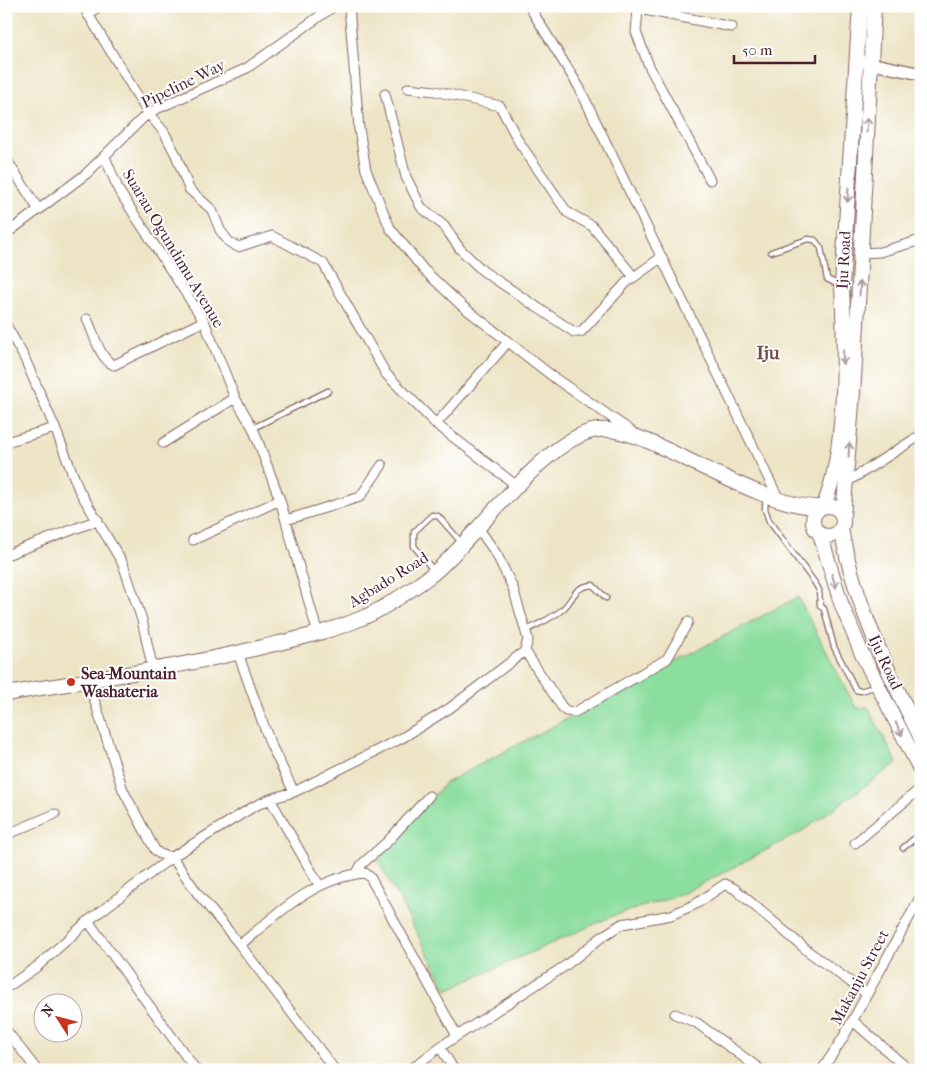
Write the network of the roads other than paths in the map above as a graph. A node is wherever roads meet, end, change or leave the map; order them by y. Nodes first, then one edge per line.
1 (99, 6) edge
2 (334, 6) edge
3 (348, 6) edge
4 (529, 6) edge
5 (624, 6) edge
6 (860, 6) edge
7 (874, 6) edge
8 (639, 8) edge
9 (86, 11) edge
10 (732, 27) dead end
11 (864, 62) junction
12 (921, 74) edge
13 (408, 88) dead end
14 (385, 94) dead end
15 (148, 113) junction
16 (105, 157) junction
17 (6, 159) edge
18 (710, 180) dead end
19 (39, 210) junction
20 (6, 234) edge
21 (921, 240) edge
22 (771, 252) dead end
23 (862, 253) junction
24 (662, 256) junction
25 (634, 277) junction
26 (842, 286) junction
27 (88, 319) dead end
28 (204, 321) junction
29 (6, 325) edge
30 (508, 342) junction
31 (328, 391) dead end
32 (235, 398) junction
33 (436, 424) junction
34 (55, 428) junction
35 (253, 428) junction
36 (921, 435) edge
37 (639, 437) junction
38 (6, 442) edge
39 (163, 443) dead end
40 (382, 466) dead end
41 (847, 482) junction
42 (517, 486) junction
43 (766, 494) junction
44 (280, 500) junction
45 (783, 502) junction
46 (822, 506) junction
47 (98, 520) junction
48 (286, 520) junction
49 (842, 523) junction
50 (479, 529) junction
51 (816, 529) junction
52 (193, 540) dead end
53 (463, 544) junction
54 (6, 555) edge
55 (434, 572) junction
56 (606, 598) dead end
57 (688, 622) dead end
58 (525, 632) junction
59 (318, 634) junction
60 (525, 651) junction
61 (238, 653) junction
62 (153, 670) junction
63 (88, 680) junction
64 (877, 685) junction
65 (6, 694) edge
66 (921, 738) edge
67 (921, 771) edge
68 (921, 788) edge
69 (294, 792) junction
70 (429, 796) dead end
71 (270, 799) junction
72 (56, 814) dead end
73 (921, 833) edge
74 (6, 835) edge
75 (855, 843) dead end
76 (903, 848) dead end
77 (172, 857) junction
78 (358, 873) junction
79 (319, 885) junction
80 (920, 900) edge
81 (88, 921) junction
82 (240, 945) junction
83 (6, 988) edge
84 (867, 994) junction
85 (675, 1014) dead end
86 (852, 1021) junction
87 (6, 1030) edge
88 (457, 1036) junction
89 (440, 1047) junction
90 (37, 1070) edge
91 (196, 1070) edge
92 (335, 1070) edge
93 (410, 1070) edge
94 (454, 1070) edge
95 (761, 1070) edge
96 (822, 1070) edge
97 (909, 1070) edge

1 - 9 street
2 - 15 street, Pipeline Way
3 - 30 street
4 - 24 street
5 - 8 street
6 - 11 main road, Iju Road
7 - 11 main road, Iju Road
8 - 10 street
8 - 18 street
9 - 15 street
11 - 12 street
23 -> 11 main road, Iju Road
11 -> 26 main road, Iju Road
13 - 25 street
14 - 25 street
15 - 16 street, Pipeline Way
15 - 33 street
16 - 19 street, Pipeline Way
16 - 28 street, Suarau Ogundimu Avenue
17 - 19 street
19 - 20 street, Pipeline Way
21 - 23 street
22 - 26 lane
41 -> 23 main road, Iju Road
24 - 25 street
24 - 45 street
26 -> 46 main road, Iju Road
27 - 28 street
28 - 32 street, Suarau Ogundimu Avenue
29 - 34 street
30 - 33 street
30 - 37 street
31 - 35 lane
32 - 35 street, Suarau Ogundimu Avenue
32 - 39 street
33 - 42 street
34 - 38 street
34 - 47 street
35 - 44 street, Suarau Ogundimu Avenue
36 - 41 street
37 - 42 main road, Agbado Road
37 - 43 main road, Agbado Road
40 - 48 street
41 - 49 main road, Iju Road
42 - 50 main road, Agbado Road
43 - 45 main road, Agbado Road
43 - 64 lane
44 - 48 street, Suarau Ogundimu Avenue
44 - 52 street
45 - 46 main road, Agbado Road
45 - 51 main road, Agbado Road
46 - 49 main road
46 - 51 main road
47 - 54 street
47 - 62 street
48 - 59 street, Suarau Ogundimu Avenue
49 - 51 main road
49 - 66 main road, Iju Road
50 - 53 main road, Agbado Road
50 - 58 street
51 -> 64 main road, Iju Road
53 - 55 main road, Agbado Road
53 - 55 lane
55 - 59 main road, Agbado Road
56 - 58 lane
57 - 60 street
58 - 60 street
59 - 61 main road, Agbado Road
60 - 69 street
61 - 62 main road, Agbado Road
61 - 69 street
62 - 63 main road, Agbado Road
63 - 65 main road, Agbado Road
63 - 77 street
64 -> 67 main road, Iju Road
68 - 75 street
69 - 71 street
70 - 78 street
71 - 77 street
71 - 79 street
72 - 74 street
73 - 76 lane
77 - 81 street
77 - 82 street
78 - 79 street
78 - 88 street
79 - 82 street
80 - 84 street, Makanju Street
81 - 83 street
81 - 91 street
82 - 92 street
84 - 86 street, Makanju Street
84 - 88 street
85 - 95 street
86 - 96 street, Makanju Street
86 - 97 street
87 - 90 street
88 - 89 street
89 - 93 street
89 - 94 street

